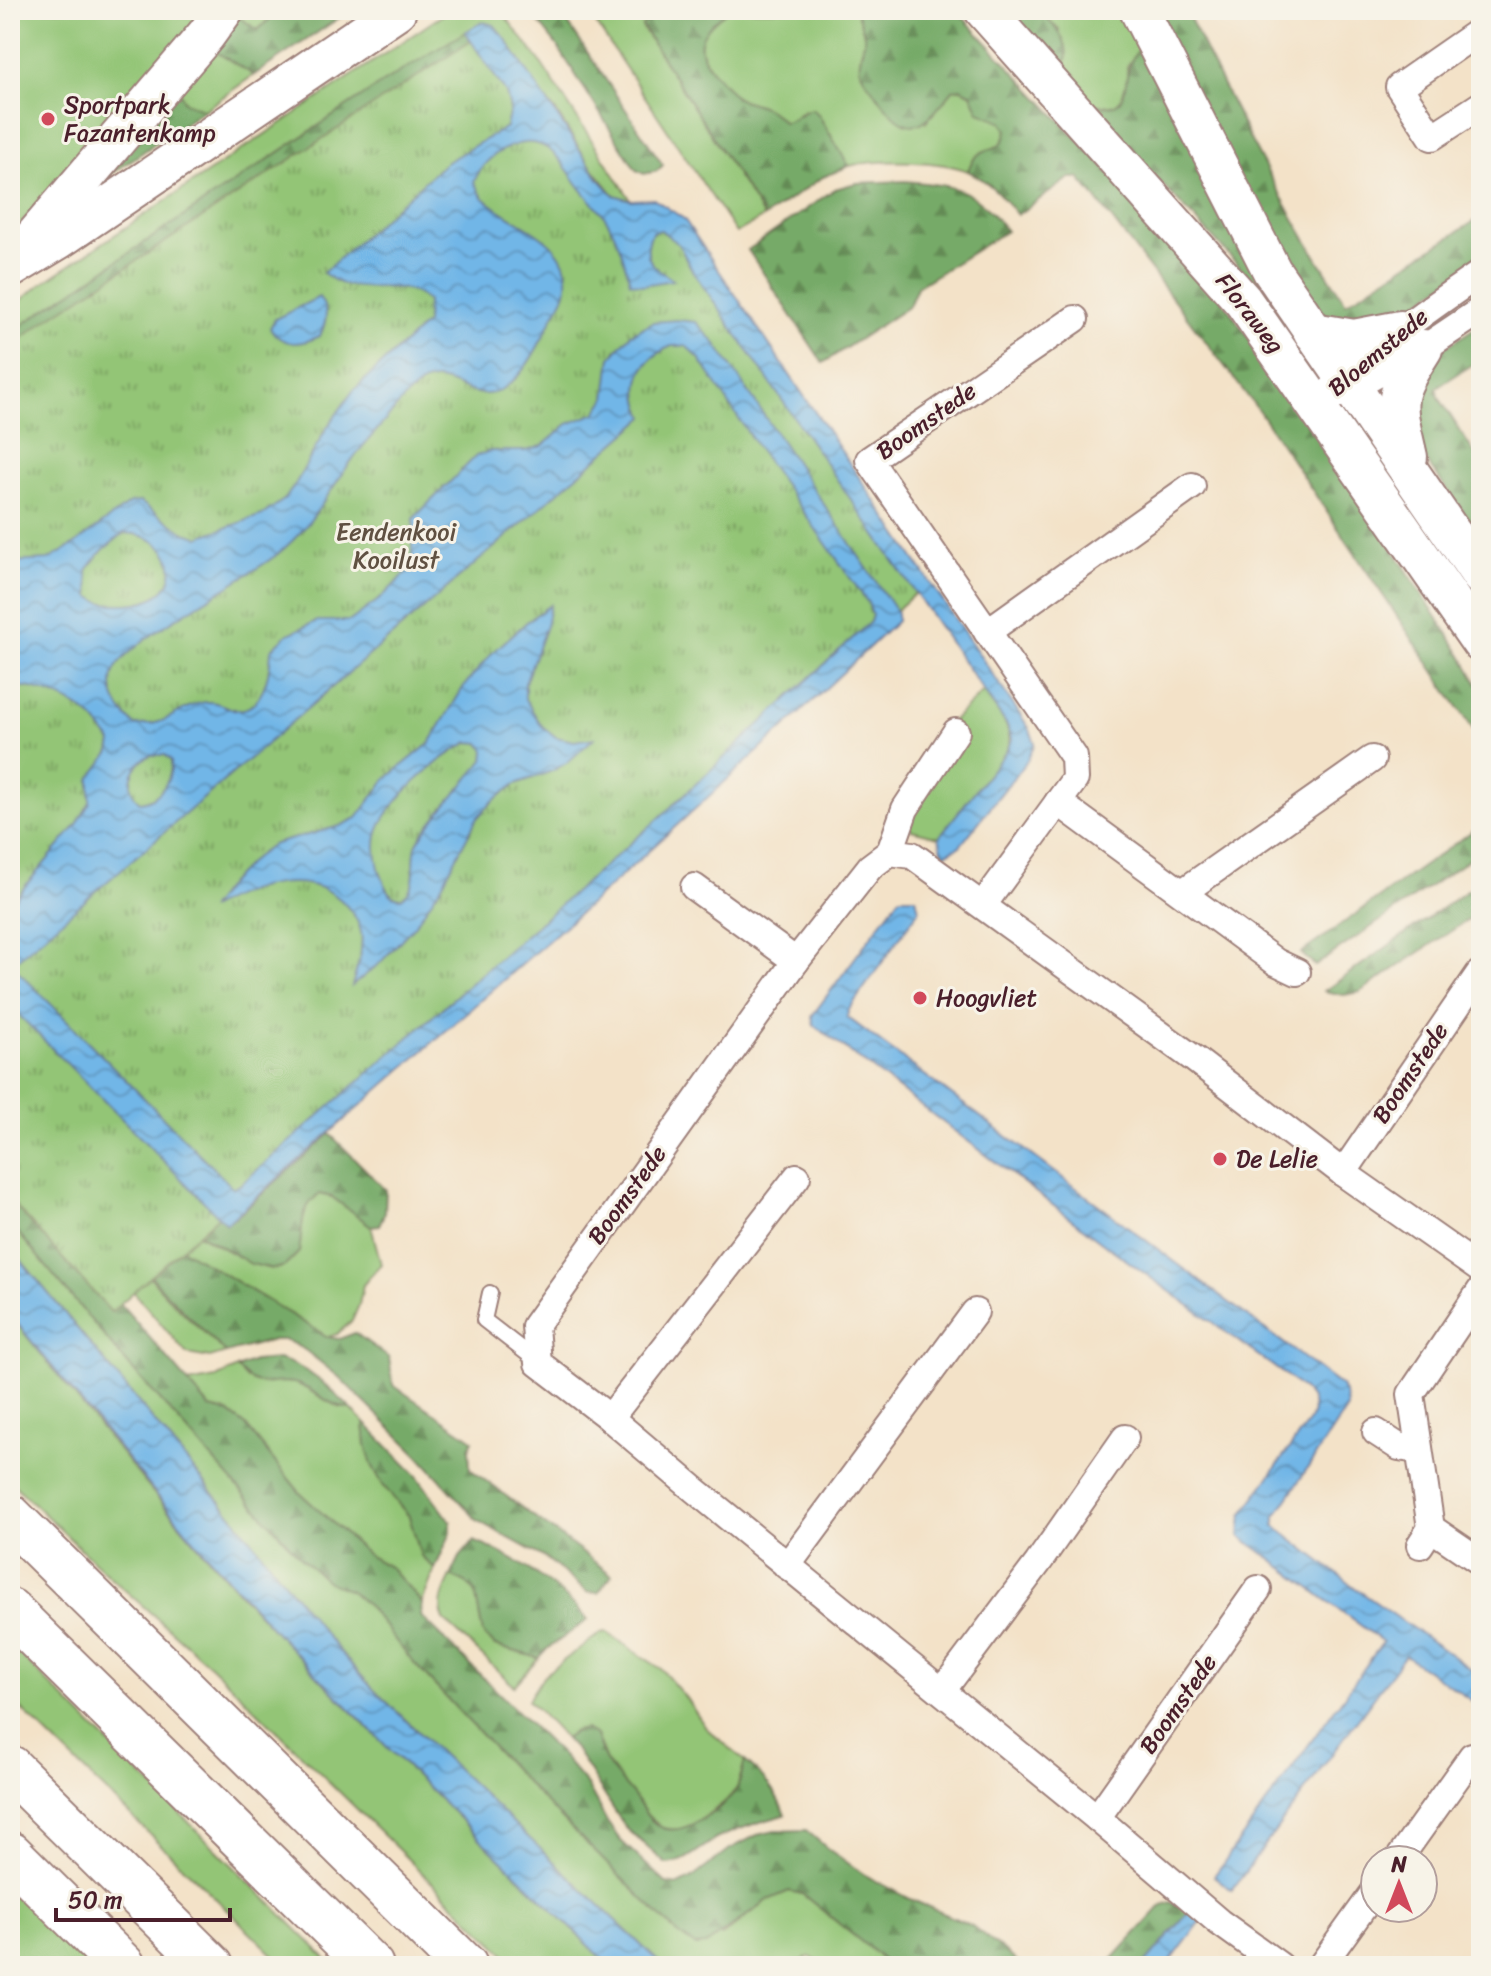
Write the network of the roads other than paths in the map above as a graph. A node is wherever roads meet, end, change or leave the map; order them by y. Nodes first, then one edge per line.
1 (224, 10) edge
2 (397, 10) edge
3 (984, 10) edge
4 (1139, 10) edge
5 (1481, 30) edge
6 (1481, 105) edge
7 (10, 267) edge
8 (1481, 273) edge
9 (1481, 310) edge
10 (1075, 319) dead end
11 (1313, 332) junction
12 (1412, 339) junction
13 (1348, 382) junction
14 (1316, 405) junction
15 (1413, 479) junction
16 (1192, 486) dead end
17 (1481, 576) edge
18 (987, 632) junction
19 (1481, 643) edge
20 (956, 732) dead end
21 (1372, 759) dead end
22 (1058, 802) junction
23 (901, 854) junction
24 (694, 887) dead end
25 (1183, 892) junction
26 (983, 905) junction
27 (796, 961) junction
28 (1297, 972) dead end
29 (1479, 974) edge
30 (1343, 1173) junction
31 (797, 1177) dead end
32 (1481, 1270) edge
33 (1481, 1290) edge
34 (490, 1293) dead end
35 (975, 1312) dead end
36 (538, 1363) junction
37 (610, 1418) junction
38 (1376, 1432) dead end
39 (1125, 1438) dead end
40 (1417, 1450) junction
41 (10, 1517) edge
42 (1481, 1562) edge
43 (787, 1566) junction
44 (1258, 1589) dead end
45 (10, 1611) edge
46 (942, 1691) junction
47 (1472, 1756) dead end
48 (10, 1768) edge
49 (1097, 1818) junction
50 (1409, 1844) edge
51 (10, 1854) edge
52 (1359, 1913) edge
53 (123, 1966) edge
54 (211, 1966) edge
55 (371, 1966) edge
56 (465, 1966) edge
57 (1280, 1966) edge
58 (1321, 1966) edge

1 - 7 main road
2 - 7 main road
3 - 14 main road, Floraweg
4 - 11 main road, Floraweg
5 - 6 street
8 - 12 street, Bloemstede
9 - 12 street, Bloemstede
10 - 18 street, Boomstede
11 - 12 main road
11 - 13 main road, Floraweg
12 - 13 street, Bloemstede
12 - 15 main road
13 - 14 street, Bloemstede
13 - 15 main road, Floraweg
14 - 19 main road, Floraweg
15 - 17 main road, Floraweg
16 - 18 street
18 - 22 street, Boomstede
20 - 23 street, Boomstede
21 - 25 street
22 - 25 street
22 - 26 street, Boomstede
23 - 26 street
23 - 27 street, Boomstede
24 - 27 street
25 - 28 street
26 - 30 street
27 - 36 street, Boomstede
29 - 30 street, Boomstede
30 - 32 street
31 - 37 street
33 - 40 street
34 - 36 lane
35 - 43 street
36 - 37 street
37 - 43 street
38 - 40 street
39 - 46 street
40 - 42 street
41 - 56 highway
43 - 46 street
44 - 49 street, Boomstede
45 - 55 highway
46 - 49 street
47 - 50 street
48 - 54 highway
49 - 57 street
51 - 53 highway
52 - 58 street

